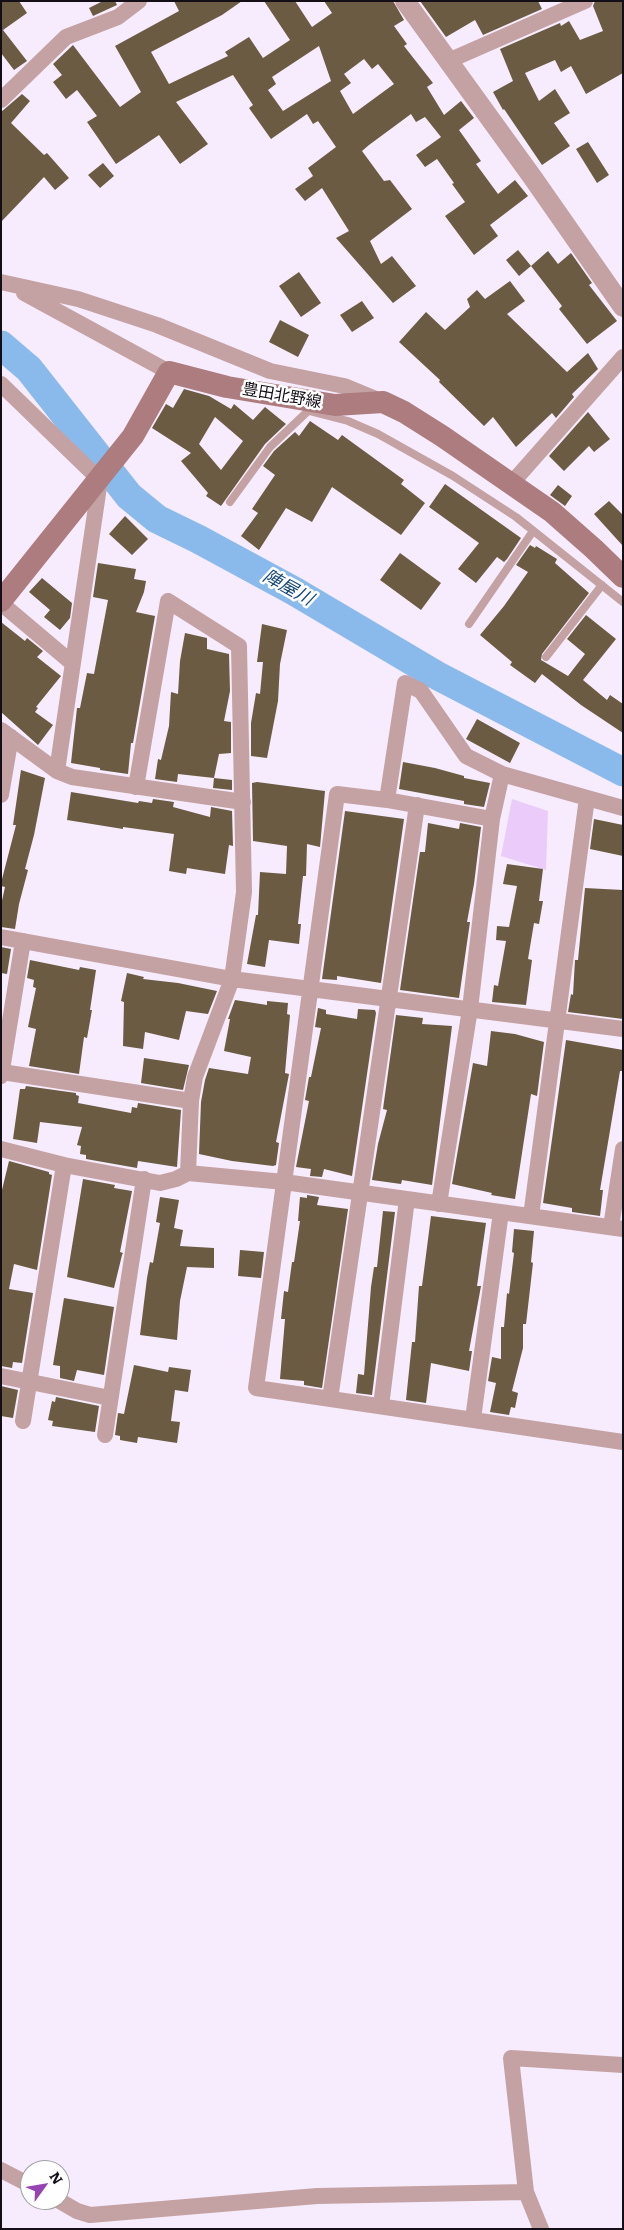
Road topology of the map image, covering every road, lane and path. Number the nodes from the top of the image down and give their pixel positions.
1 (140, 1) edge
2 (405, 1) edge
3 (585, 1) edge
4 (448, 61) junction
5 (1, 100) edge
6 (4, 282) edge
7 (623, 308) edge
8 (623, 357) edge
9 (169, 372) junction
10 (1, 384) edge
11 (238, 388) junction
12 (382, 402) junction
13 (289, 407) dead end
14 (299, 409) dead end
15 (308, 411) junction
16 (100, 480) junction
17 (511, 484) junction
18 (230, 502) dead end
19 (533, 531) junction
20 (623, 577) edge
21 (602, 585) junction
22 (1, 602) edge
23 (623, 602) edge
24 (469, 624) dead end
25 (546, 657) dead end
26 (72, 663) junction
27 (6, 734) edge
28 (57, 771) junction
29 (502, 774) junction
30 (136, 787) junction
31 (1, 794) edge
32 (587, 798) junction
33 (387, 800) junction
34 (243, 802) junction
35 (417, 806) junction
36 (623, 808) edge
37 (492, 819) junction
38 (1, 937) edge
39 (23, 941) junction
40 (232, 979) junction
41 (310, 989) junction
42 (388, 999) junction
43 (470, 1009) junction
44 (557, 1021) junction
45 (623, 1029) edge
46 (2, 1072) edge
47 (1, 1076) edge
48 (191, 1101) junction
49 (1, 1149) edge
50 (623, 1149) edge
51 (64, 1165) junction
52 (188, 1172) junction
53 (144, 1179) junction
54 (284, 1182) junction
55 (361, 1192) junction
56 (407, 1199) junction
57 (439, 1204) junction
58 (501, 1212) junction
59 (530, 1216) junction
60 (617, 1228) edge
61 (1, 1376) edge
62 (30, 1382) junction
63 (110, 1398) junction
64 (330, 1399) junction
65 (381, 1406) junction
66 (473, 1419) junction
67 (22, 1421) dead end
68 (104, 1435) dead end
69 (623, 1442) edge
70 (623, 2065) edge
71 (1, 2170) edge
72 (20, 2180) edge
73 (526, 2192) junction
74 (70, 2207) edge
75 (541, 2229) edge

1 - 5 street
2 - 4 street
3 - 4 street
4 - 7 street
6 - 9 street
6 - 12 street
8 - 17 street
9 - 11 main road, 豊田北野線
9 - 16 main road
10 - 16 street
11 - 12 main road, 豊田北野線
11 - 13 lane
12 - 17 main road, 豊田北野線
14 - 15 lane
15 - 18 lane
15 - 19 lane
16 - 22 main road
16 - 26 street
17 - 20 main road, 豊田北野線
19 - 21 lane
19 - 24 lane
21 - 23 lane
21 - 25 lane
22 - 26 street
26 - 28 street
27 - 28 street
27 - 31 street
28 - 30 street
29 - 32 street
29 - 33 street
29 - 37 street
30 - 34 street
30 - 34 street
32 - 36 street
32 - 44 street
33 - 35 street
33 - 41 street
34 - 40 street
35 - 37 street
35 - 42 street
37 - 43 street
38 - 39 street
39 - 40 street
39 - 46 street
40 - 41 street
40 - 48 street
41 - 42 street
41 - 54 street
42 - 43 street
42 - 55 street
43 - 44 street
43 - 57 street
44 - 45 street
44 - 59 street
46 - 47 street
46 - 48 street
48 - 52 street
49 - 51 street
50 - 60 street
51 - 53 street
51 - 62 street
52 - 53 street
52 - 54 street
53 - 63 street
54 - 55 street
54 - 64 street
55 - 56 street
55 - 64 street
56 - 57 street
56 - 65 street
57 - 58 street
58 - 59 street
58 - 66 street
59 - 60 street
61 - 62 street
62 - 63 street
62 - 67 street
63 - 68 street
64 - 65 street
65 - 66 street
66 - 69 street
70 - 73 street
71 - 72 street
73 - 74 street
73 - 75 street

